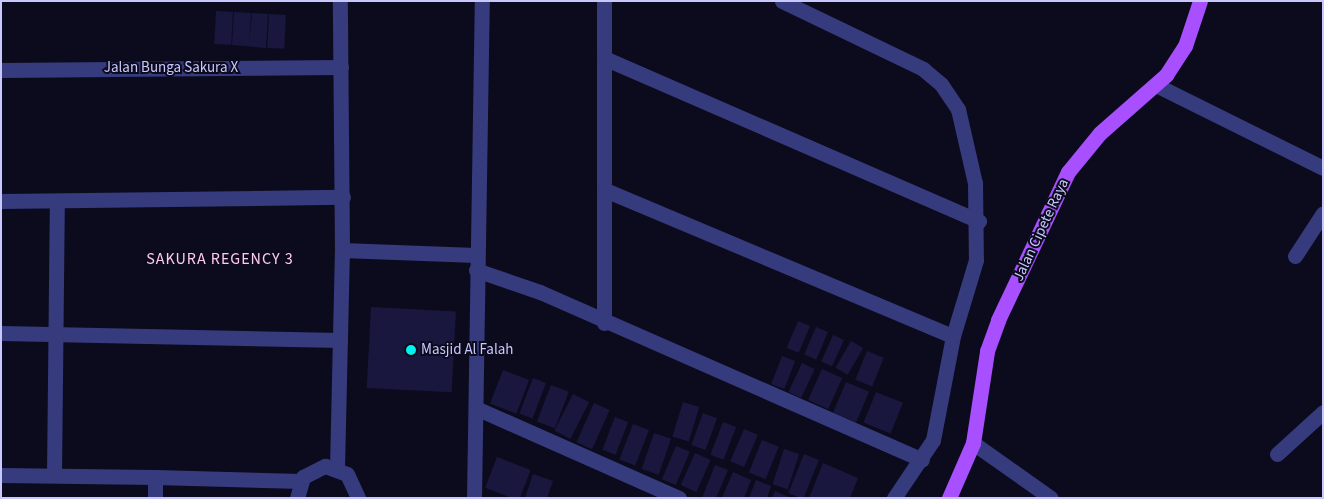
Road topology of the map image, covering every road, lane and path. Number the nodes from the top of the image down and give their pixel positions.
1 (340, 1) edge
2 (482, 1) edge
3 (604, 1) edge
4 (782, 1) edge
5 (1200, 1) edge
6 (604, 58) junction
7 (341, 67) junction
8 (1, 70) edge
9 (1156, 85) junction
10 (1323, 168) edge
11 (605, 190) junction
12 (343, 197) junction
13 (1, 201) edge
14 (57, 202) junction
15 (1323, 212) edge
16 (979, 221) junction
17 (342, 250) junction
18 (476, 255) junction
19 (1295, 256) dead end
20 (476, 270) junction
21 (604, 323) junction
22 (1, 333) edge
23 (56, 334) junction
24 (953, 336) junction
25 (340, 340) junction
26 (478, 409) junction
27 (1323, 412) edge
28 (973, 443) junction
29 (1277, 454) dead end
30 (922, 460) junction
31 (337, 468) junction
32 (1, 475) edge
33 (54, 475) junction
34 (155, 477) junction
35 (301, 481) junction
36 (155, 498) edge
37 (296, 498) edge
38 (358, 498) edge
39 (474, 498) edge
40 (679, 498) edge
41 (894, 498) edge
42 (949, 498) edge
43 (1052, 498) edge

1 - 7 street
2 - 18 street
3 - 6 street
4 - 16 street
5 - 9 main road, Jalan Cipete Raya
6 - 11 street
6 - 16 street
7 - 8 street, Jalan Bunga Sakura X
7 - 12 street
9 - 10 street
9 - 28 main road, Jalan Cipete Raya
11 - 21 street
11 - 24 street
12 - 14 street
12 - 17 street
13 - 14 street
14 - 23 street
15 - 19 street
16 - 24 street
17 - 18 street
17 - 25 street
18 - 20 street
20 - 21 street
20 - 26 street
21 - 30 street
22 - 23 street
23 - 25 street
23 - 33 street
24 - 30 street
25 - 31 street
26 - 39 street
26 - 40 street
27 - 29 street
28 - 42 main road, Jalan Cipete Raya
28 - 43 street
30 - 41 street
31 - 35 street
31 - 38 street
32 - 33 street
33 - 34 street
34 - 35 street
34 - 36 street
35 - 37 street

